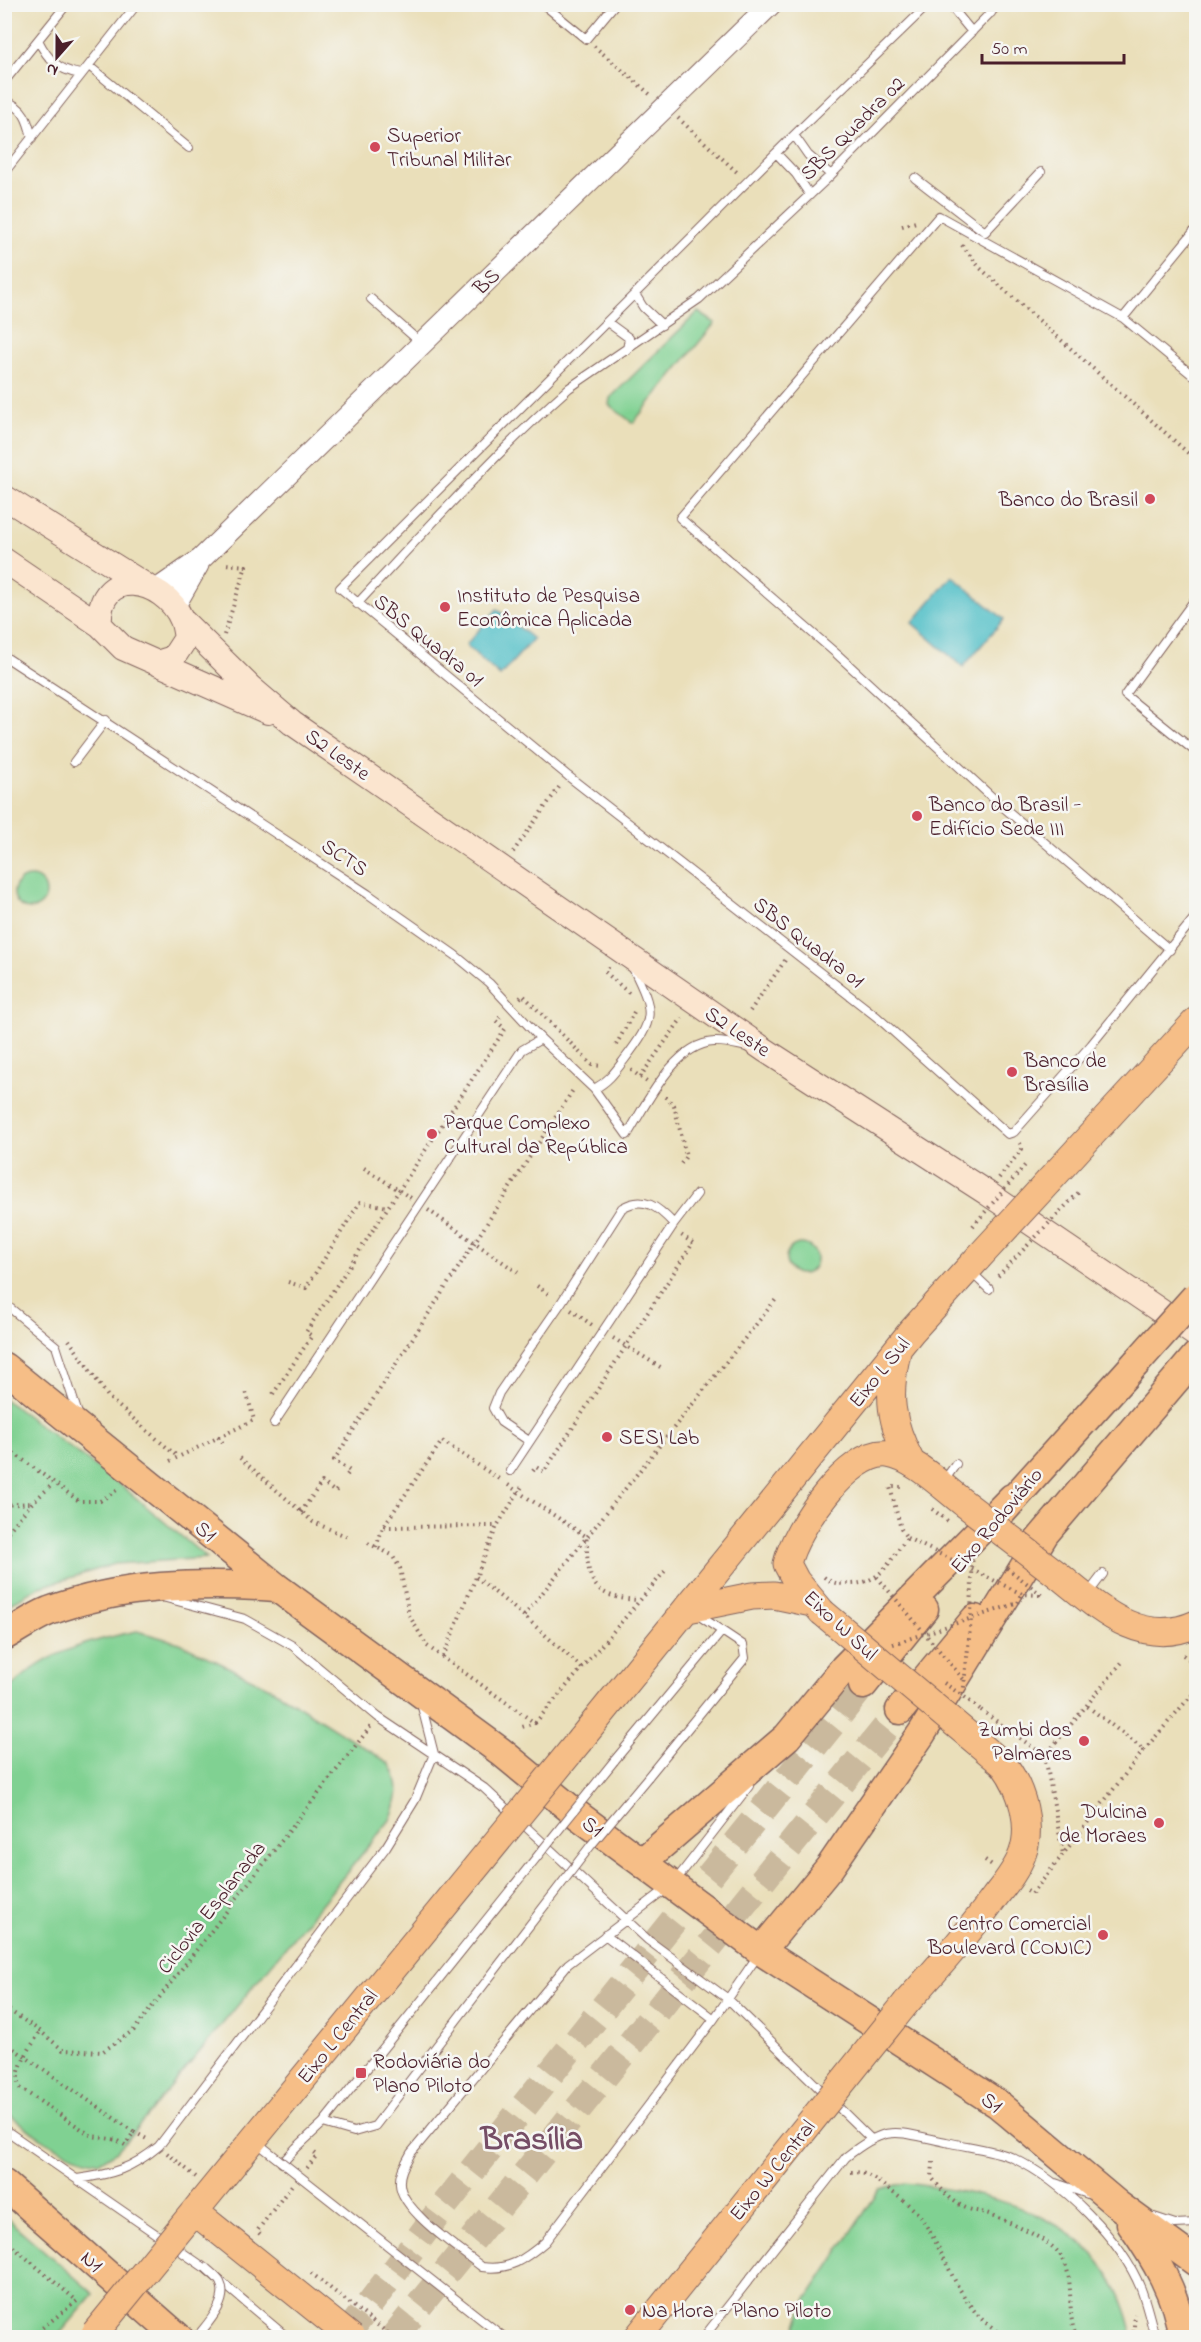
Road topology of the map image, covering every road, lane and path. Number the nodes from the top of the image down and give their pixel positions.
1 (67, 4) edge
2 (137, 4) edge
3 (543, 4) edge
4 (615, 4) edge
5 (771, 4) edge
6 (929, 4) edge
7 (949, 4) edge
8 (979, 4) edge
9 (999, 4) edge
10 (991, 13) junction
11 (972, 32) junction
12 (38, 40) junction
13 (89, 66) junction
14 (80, 74) junction
15 (4, 82) edge
16 (4, 100) edge
17 (794, 135) junction
18 (32, 138) junction
19 (189, 148) dead end
20 (776, 153) junction
21 (1041, 172) dead end
22 (4, 173) edge
23 (831, 175) junction
24 (915, 178) dead end
25 (810, 195) junction
26 (939, 216) junction
27 (902, 226) dead end
28 (1197, 229) edge
29 (692, 237) joint
30 (960, 243) dead end
31 (726, 273) joint
32 (635, 294) junction
33 (371, 299) dead end
34 (1123, 318) junction
35 (607, 322) junction
36 (662, 325) junction
37 (422, 344) junction
38 (627, 350) junction
39 (1197, 378) edge
40 (1197, 459) edge
41 (4, 497) edge
42 (4, 560) edge
43 (210, 561) junction
44 (150, 588) junction
45 (1197, 598) edge
46 (357, 604) junction
47 (178, 613) junction
48 (100, 626) junction
49 (224, 637) dead end
50 (4, 656) edge
51 (157, 663) junction
52 (106, 720) junction
53 (292, 723) junction
54 (1197, 752) edge
55 (74, 762) dead end
56 (551, 797) dead end
57 (513, 852) dead end
58 (1197, 916) edge
59 (1170, 950) junction
60 (618, 961) junction
61 (784, 961) dead end
62 (633, 997) dead end
63 (518, 1000) dead end
64 (633, 1005) dead end
65 (750, 1011) dead end
66 (502, 1014) dead end
67 (683, 1018) dead end
68 (1197, 1021) edge
69 (541, 1040) junction
70 (765, 1050) junction
71 (611, 1055) dead end
72 (606, 1060) dead end
73 (629, 1068) dead end
74 (640, 1077) junction
75 (568, 1085) dead end
76 (652, 1086) dead end
77 (594, 1089) junction
78 (663, 1095) dead end
79 (1022, 1149) dead end
80 (1027, 1163) dead end
81 (679, 1167) dead end
82 (364, 1168) dead end
83 (1007, 1169) dead end
84 (399, 1191) junction
85 (1080, 1191) dead end
86 (697, 1194) dead end
87 (411, 1198) dead end
88 (389, 1207) junction
89 (428, 1209) dead end
90 (674, 1224) junction
91 (971, 1229) dead end
92 (679, 1234) dead end
93 (475, 1243) junction
94 (973, 1264) junction
95 (520, 1274) dead end
96 (998, 1276) dead end
97 (288, 1282) dead end
98 (537, 1286) dead end
99 (989, 1288) dead end
100 (1197, 1296) edge
101 (777, 1298) dead end
102 (556, 1300) dead end
103 (4, 1303) edge
104 (568, 1308) dead end
105 (598, 1328) dead end
106 (610, 1336) dead end
107 (68, 1338) dead end
108 (1194, 1341) edge
109 (626, 1346) junction
110 (898, 1348) junction
111 (4, 1367) edge
112 (662, 1368) dead end
113 (246, 1391) dead end
114 (273, 1394) dead end
115 (274, 1423) dead end
116 (84, 1432) junction
117 (218, 1437) junction
118 (529, 1441) junction
119 (224, 1444) dead end
120 (4, 1446) edge
121 (178, 1456) junction
122 (240, 1458) dead end
123 (170, 1461) dead end
124 (911, 1462) junction
125 (510, 1471) dead end
126 (533, 1471) dead end
127 (347, 1475) dead end
128 (142, 1478) junction
129 (53, 1484) junction
130 (523, 1485) dead end
131 (339, 1487) dead end
132 (909, 1491) dead end
133 (519, 1492) junction
134 (1012, 1498) junction
135 (32, 1503) junction
136 (4, 1504) edge
137 (301, 1512) junction
138 (497, 1526) junction
139 (383, 1527) junction
140 (1045, 1533) junction
141 (4, 1536) edge
142 (348, 1537) dead end
143 (587, 1537) junction
144 (907, 1538) junction
145 (368, 1544) dead end
146 (376, 1547) junction
147 (982, 1547) dead end
148 (999, 1561) dead end
149 (972, 1569) junction
150 (664, 1571) dead end
151 (815, 1571) dead end
152 (1104, 1574) dead end
153 (476, 1577) junction
154 (877, 1578) junction
155 (276, 1587) junction
156 (131, 1589) junction
157 (1022, 1594) junction
158 (1085, 1597) junction
159 (639, 1600) junction
160 (817, 1607) junction
161 (688, 1609) junction
162 (524, 1616) junction
163 (971, 1619) junction
164 (1197, 1624) edge
165 (722, 1631) junction
166 (924, 1635) junction
167 (4, 1636) edge
168 (892, 1644) dead end
169 (1183, 1655) dead end
170 (443, 1658) junction
171 (1123, 1661) dead end
172 (1197, 1665) edge
173 (583, 1669) junction
174 (966, 1681) junction
175 (863, 1685) tunnel mouth
176 (1197, 1690) edge
177 (417, 1691) junction
178 (1087, 1706) junction
179 (900, 1710) tunnel mouth
180 (378, 1717) junction
181 (535, 1723) junction
182 (519, 1728) dead end
183 (787, 1737) junction
184 (580, 1740) joint
185 (1144, 1750) junction
186 (434, 1754) junction
187 (1045, 1756) junction
188 (1062, 1854) junction
189 (985, 1860) dead end
190 (642, 1862) junction
191 (1010, 1877) junction
192 (674, 1884) junction
193 (628, 1922) junction
194 (606, 1935) junction
195 (761, 1952) junction
196 (728, 1999) junction
197 (906, 2003) joint
198 (4, 2007) edge
199 (714, 2019) junction
200 (40, 2031) junction
201 (4, 2042) edge
202 (27, 2056) junction
203 (323, 2123) junction
204 (4, 2129) edge
205 (870, 2138) junction
206 (252, 2139) junction
207 (933, 2162) dead end
208 (282, 2163) junction
209 (865, 2172) dead end
210 (77, 2179) junction
211 (1051, 2181) junction
212 (4, 2184) edge
213 (278, 2203) dead end
214 (1118, 2205) junction
215 (194, 2211) junction
216 (1197, 2223) edge
217 (267, 2238) dead end
218 (4, 2239) edge
219 (169, 2242) junction
220 (1197, 2262) edge
221 (303, 2267) dead end
222 (1135, 2312) dead end
223 (93, 2335) edge
224 (29, 2337) edge
225 (179, 2337) edge
226 (196, 2337) edge
227 (288, 2337) edge
228 (352, 2337) edge
229 (394, 2337) edge
230 (505, 2337) edge
231 (637, 2337) edge
232 (703, 2337) edge
233 (1010, 2337) edge
234 (1077, 2337) edge
235 (1133, 2337) edge
236 (1155, 2337) edge
237 (1183, 2337) edge

1 - 12 lane
2 - 13 lane
3 - 4 lane
5 - 37 street, BS
6 - 17 lane, SBS Quadra 02
7 - 11 lane
8 - 10 lane
9 - 10 lane, SBS Quadra 02
10 - 11 lane, SBS Quadra 02
11 - 23 lane, SBS Quadra 02
12 - 14 lane
12 - 15 lane
13 - 14 lane
13 - 19 lane
14 - 18 lane
16 - 18 lane
17 - 20 lane, SBS Quadra 02
17 - 23 lane
18 - 22 lane
20 - 25 lane
20 - 29 lane, SBS Quadra 02
21 - 24 lane
23 - 25 lane, SBS Quadra 02
25 - 31 lane, SBS Quadra 02
26 - 27 path
26 - 34 lane
26 - 59 lane
28 - 34 lane
29 - 32 lane, SBS Quadra 01
30 - 40 path
31 - 36 lane, SBS Quadra 01
32 - 35 lane, SBS Quadra 01
32 - 36 lane
33 - 37 lane
34 - 39 lane
35 - 38 lane
35 - 46 lane, SBS Quadra 01
36 - 38 lane, SBS Quadra 01
37 - 43 street, BS
38 - 46 lane, SBS Quadra 01
41 - 44 main road
42 - 48 main road
43 - 44 street, BS
43 - 47 street, BS
43 - 49 path
44 - 47 main road
44 - 48 main road
45 - 54 lane
46 - 59 lane, SBS Quadra 01
47 - 51 main road
47 - 53 main road, S2 Leste
48 - 51 main road
50 - 52 lane, SCTS
51 - 53 main road, S2 Leste
52 - 55 lane
52 - 69 lane, SCTS
53 - 60 main road, S2 Leste
56 - 57 path
58 - 59 lane, SBS Quadra 01
60 - 62 path
60 - 70 main road, S2 Leste
60 - 77 lane
61 - 65 path
63 - 72 path
64 - 71 path
66 - 84 path
67 - 74 path
68 - 94 main road, Eixo L Sul, bridge
69 - 77 lane, SCTS
69 - 115 lane
70 - 77 lane, SCTS
70 - 108 main road, S2 Leste
73 - 74 path
74 - 76 path
75 - 93 path
78 - 81 path
79 - 83 path
80 - 91 path, bridge
82 - 84 path
84 - 87 path
84 - 88 path
85 - 96 path, bridge
86 - 90 lane
88 - 97 path
88 - 114 path
89 - 93 path
90 - 118 lane
90 - 118 lane
92 - 109 path
93 - 95 path
93 - 127 path
94 - 99 lane
94 - 110 main road, Eixo L Sul
98 - 102 path
100 - 134 highway, Eixo Rodoviário, bridge
101 - 143 path
103 - 116 lane
104 - 105 path
106 - 109 path
107 - 121 path
108 - 140 highway
109 - 112 path
109 - 126 path
110 - 124 main road
110 - 161 main road, Eixo L Sul
111 - 116 highway, S1
113 - 117 path
116 - 128 highway, S1
117 - 119 path
117 - 121 path
118 - 125 lane
120 - 129 path
121 - 123 path
122 - 137 path
124 - 158 main road, Eixo W Sul, bridge
124 - 160 main road, Eixo W Sul
128 - 129 path
128 - 155 highway, S1
129 - 135 path
130 - 133 path
131 - 137 path
132 - 144 path
133 - 138 path
133 - 139 path
133 - 143 path
134 - 175 highway, Eixo Rodoviário
134 - 183 highway
135 - 136 path
135 - 141 path
137 - 142 path
138 - 139 path
138 - 153 path
139 - 146 path
140 - 179 highway
140 - 195 highway
143 - 159 path
143 - 162 path
144 - 149 path, bridge
144 - 154 path
145 - 146 path
146 - 170 path
147 - 149 path, bridge
148 - 157 path, bridge
149 - 157 path, bridge
149 - 163 path, bridge
150 - 159 path
151 - 154 path
152 - 158 lane
153 - 162 path
153 - 170 path
154 - 166 path, bridge
155 - 156 highway
155 - 177 highway, S1
156 - 167 highway
156 - 180 lane
157 - 163 path, bridge
158 - 164 main road, Eixo W Sul
159 - 173 path
160 - 161 main road
160 - 191 main road, Eixo W Sul, bridge
161 - 165 lane
161 - 184 main road, Eixo L Sul
162 - 173 path
163 - 166 path, bridge
163 - 174 path, bridge
165 - 203 lane, bridge
165 - 203 lane, bridge
166 - 168 path, bridge
166 - 174 path, bridge
169 - 172 path
170 - 181 path
171 - 178 path
173 - 181 path
174 - 187 path, bridge
176 - 185 path
177 - 186 lane
177 - 190 highway, S1
178 - 185 path
178 - 187 path
180 - 186 lane
180 - 200 path, Ciclovia Esplanada
181 - 182 path
183 - 190 highway
183 - 192 lane
184 - 206 main road, Eixo L Central, bridge
185 - 188 path
186 - 193 lane
186 - 210 lane
187 - 188 path
188 - 191 path
189 - 191 path
190 - 192 highway, S1
191 - 197 main road, Eixo W Sul
192 - 193 lane
192 - 195 highway, S1
193 - 194 lane
193 - 196 lane
194 - 199 lane
194 - 199 lane
195 - 196 lane
195 - 214 highway, S1
196 - 199 lane
196 - 205 lane
197 - 231 main road, Eixo W Central, bridge
198 - 200 path, Ciclovia Esplanada
200 - 202 path
201 - 202 path
202 - 202 path
203 - 208 lane, bridge
204 - 210 lane
205 - 211 lane
205 - 232 lane
206 - 208 lane, bridge
206 - 215 main road, Eixo L Central, bridge
207 - 234 path
208 - 230 lane, bridge
209 - 233 path
210 - 227 lane
211 - 214 lane
211 - 236 lane
212 - 225 highway, N1
213 - 217 path
214 - 216 lane
214 - 220 highway, S1
214 - 237 highway
215 - 219 main road, Eixo L Central, bridge
215 - 228 main road, bridge
218 - 224 path
219 - 223 main road, Eixo L Central, bridge
219 - 226 lane, bridge
221 - 229 path
222 - 235 path

